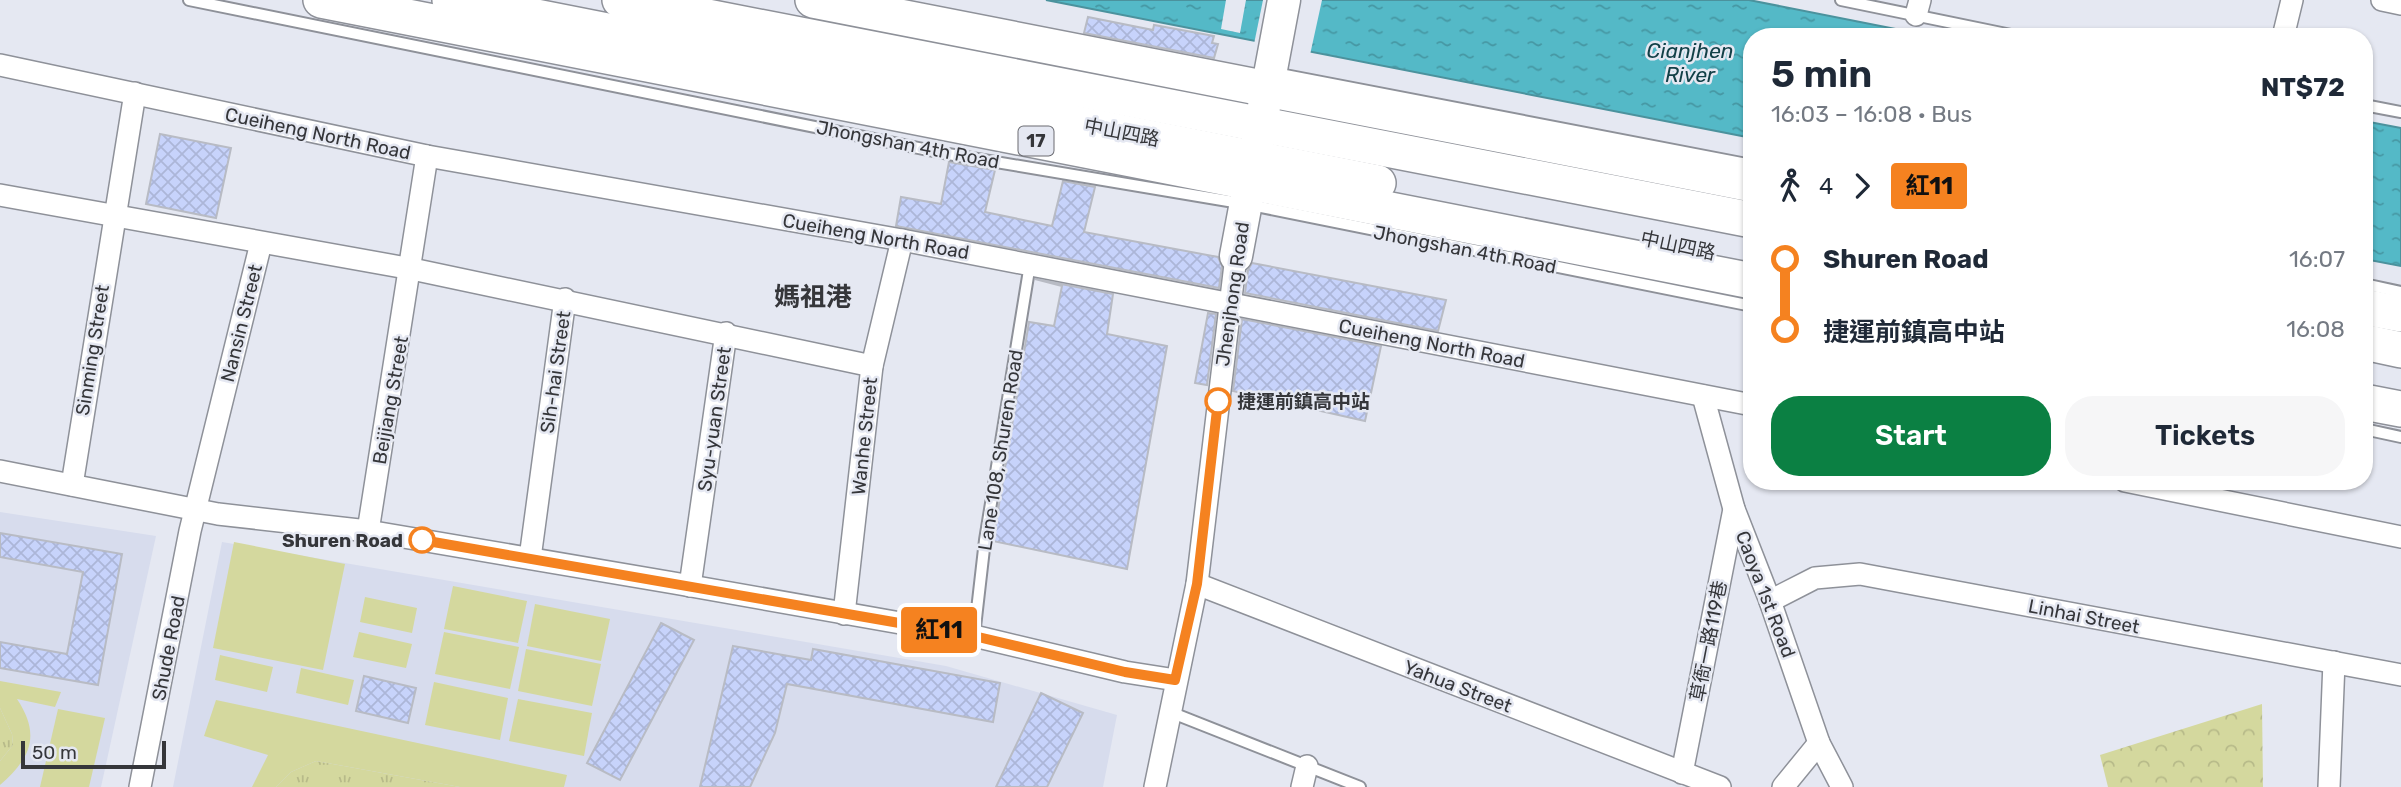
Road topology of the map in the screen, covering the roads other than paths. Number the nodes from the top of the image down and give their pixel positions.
1 (189, 0) edge
2 (321, 0) edge
3 (450, 0) edge
4 (620, 0) edge
5 (813, 0) edge
6 (1284, 0) edge
7 (1841, 0) edge
8 (2292, 0) edge
9 (2382, 0) edge
10 (2401, 4) edge
11 (1918, 8) edge
12 (1989, 28) edge
13 (2285, 28) edge
14 (0, 65) edge
15 (1268, 70) junction
16 (135, 93) junction
17 (2373, 107) edge
18 (2401, 112) edge
19 (1261, 123) junction
20 (428, 156) junction
21 (1743, 163) edge
22 (1250, 182) junction
23 (1743, 182) edge
24 (0, 195) edge
25 (113, 215) junction
26 (1743, 218) edge
27 (902, 240) junction
28 (261, 243) junction
29 (1236, 256) joint
30 (1743, 259) edge
31 (1030, 264) junction
32 (412, 269) junction
33 (1743, 279) edge
34 (2373, 287) edge
35 (2401, 292) edge
36 (565, 299) junction
37 (1230, 304) junction
38 (1743, 304) edge
39 (2373, 309) edge
40 (2401, 314) edge
41 (726, 333) junction
42 (2373, 344) edge
43 (2401, 350) edge
44 (872, 366) junction
45 (2373, 385) edge
46 (2401, 390) edge
47 (1703, 396) junction
48 (1743, 403) edge
49 (2373, 404) edge
50 (2401, 409) edge
51 (2373, 421) edge
52 (2401, 427) edge
53 (2373, 431) edge
54 (2401, 437) edge
55 (0, 471) edge
56 (72, 485) junction
57 (2169, 490) edge
58 (1734, 509) junction
59 (196, 510) junction
60 (368, 530) junction
61 (2401, 537) edge
62 (530, 558) junction
63 (1197, 584) junction
64 (690, 586) junction
65 (1770, 601) junction
66 (844, 614) junction
67 (974, 636) junction
68 (2334, 662) junction
69 (2401, 675) edge
70 (1175, 680) junction
71 (1170, 712) junction
72 (1819, 743) junction
73 (1682, 773) junction
74 (1304, 776) edge
75 (140, 787) edge
76 (1155, 787) edge
77 (1360, 787) edge
78 (1720, 787) edge
79 (1783, 787) edge
80 (1842, 787) edge
81 (2329, 787) edge

1 - 22 lane, Jhongshan 4th Road
2 - 22 main road, Jhongshan 4th Road / 17
3 - 22 main road, 中山四路 / 17
4 - 19 main road, 中山四路
5 - 15 main road
6 - 15 main road, Jhenjhong Road
7 - 11 lane
8 - 13 street
9 - 10 street
11 - 12 lane
14 - 16 street, Cueiheng North Road
15 - 19 main road, Jhenjhong Road
15 - 21 lane
15 - 23 main road
16 - 20 street, Cueiheng North Road
16 - 25 street, Sinming Street
17 - 18 lane
19 - 22 main road, Jhenjhong Road
19 - 26 main road, 中山四路
20 - 27 street, Cueiheng North Road
20 - 32 street, Beijiang Street
22 - 29 main road, Jhenjhong Road
22 - 30 main road, 中山四路 / 17
22 - 33 main road, Jhongshan 4th Road / 17
22 - 38 lane, Jhongshan 4th Road
24 - 25 street
25 - 28 street, Nansin Street
25 - 56 street, Sinming Street
27 - 31 street, Cueiheng North Road
27 - 44 street
28 - 32 street
28 - 59 street, Nansin Street
29 - 37 street, Jhenjhong Road
31 - 37 street, Cueiheng North Road
31 - 67 lane, Lane 108, Shuren Road
32 - 36 street, Sih-hai Street
32 - 60 street, Beijiang Street
34 - 35 lane
36 - 41 street, Syu-yuan Street
36 - 62 street, Sih-hai Street
37 - 47 street, Cueiheng North Road
37 - 63 street, Jhenjhong Road
39 - 40 main road
41 - 44 street, Wanhe Street
41 - 64 street, Syu-yuan Street
42 - 43 main road
44 - 66 street, Wanhe Street
45 - 46 main road
47 - 48 street, Cueiheng North Road
47 - 58 street, Caoya 1st Road
49 - 50 main road
51 - 52 lane
53 - 54 lane
55 - 56 street
56 - 59 street
57 - 61 street
58 - 65 street, Caoya 1st Road
58 - 73 street, 草衙一路119巷
59 - 60 street
59 - 75 street, Shude Road
60 - 62 street
62 - 64 street
63 - 70 street, Jhenjhong Road
63 - 73 street, Yahua Street
64 - 66 street
65 - 68 street, Linhai Street
65 - 72 street, Caoya 1st Road
66 - 67 street
67 - 70 street
68 - 69 street, Linhai Street
68 - 81 street
70 - 71 street, Jhenjhong Road
71 - 74 lane
71 - 76 street, Jhenjhong Road
72 - 79 street
72 - 80 street, Caoya 1st Road
73 - 78 street, Yahua Street
74 - 77 lane

